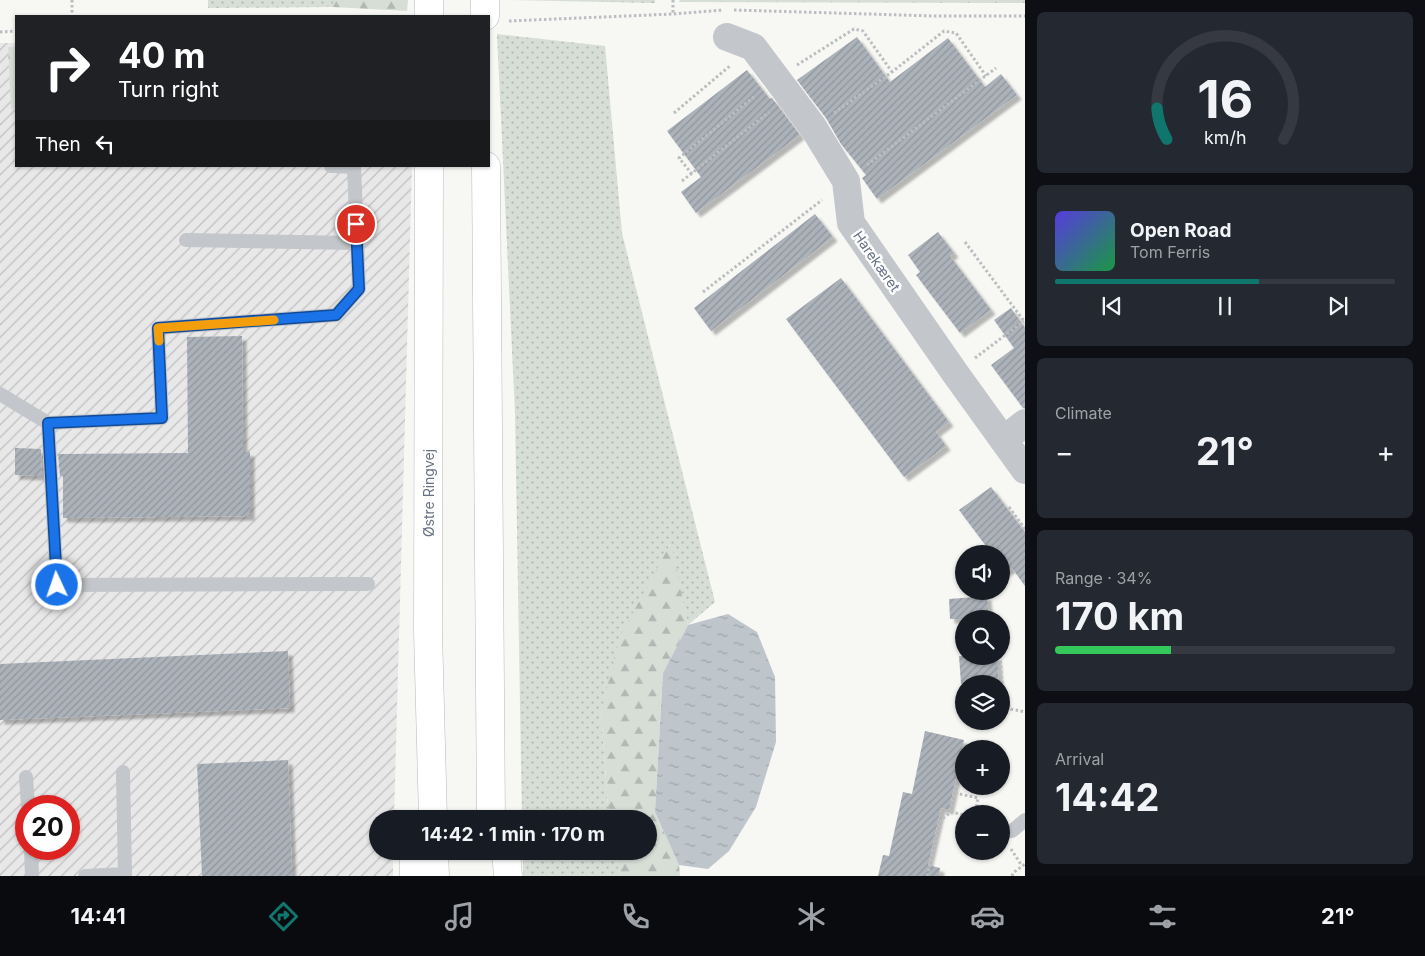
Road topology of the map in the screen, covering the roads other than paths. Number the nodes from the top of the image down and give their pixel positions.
1 (429, 0) edge
2 (485, 0) edge
3 (429, 15) edge
4 (496, 19) edge
5 (727, 37) dead end
6 (354, 167) edge
7 (429, 167) edge
8 (486, 167) edge
9 (186, 240) dead end
10 (356, 243) junction
11 (0, 394) edge
12 (48, 423) junction
13 (1025, 423) edge
14 (1003, 440) junction
15 (1025, 470) edge
16 (368, 584) dead end
17 (428, 632) junction
18 (489, 747) junction
19 (123, 772) dead end
20 (26, 777) dead end
21 (27, 795) edge
22 (416, 810) edge
23 (433, 810) edge
24 (491, 810) edge
25 (499, 810) edge
26 (1025, 820) edge
27 (1012, 830) dead end
28 (31, 860) edge
29 (414, 860) edge
30 (434, 860) edge
31 (492, 860) edge
32 (507, 860) edge
33 (32, 876) edge
34 (85, 876) edge
35 (414, 876) edge
36 (435, 876) edge
37 (492, 876) edge
38 (508, 876) edge

1 - 3 main road
2 - 4 main road
5 - 14 street, Harekæret
6 - 10 lane
7 - 17 main road, Østre Ringvej
8 - 18 main road
9 - 10 lane
10 - 12 lane
11 - 12 lane
12 - 16 lane
13 - 14 street
14 - 15 street, Harekæret
17 - 22 main road
17 - 23 main road, Østre Ringvej
18 - 24 main road
18 - 25 main road
19 - 34 lane
20 - 21 lane
26 - 27 lane
28 - 33 lane
29 - 35 main road
30 - 36 main road
31 - 37 main road
32 - 38 main road

